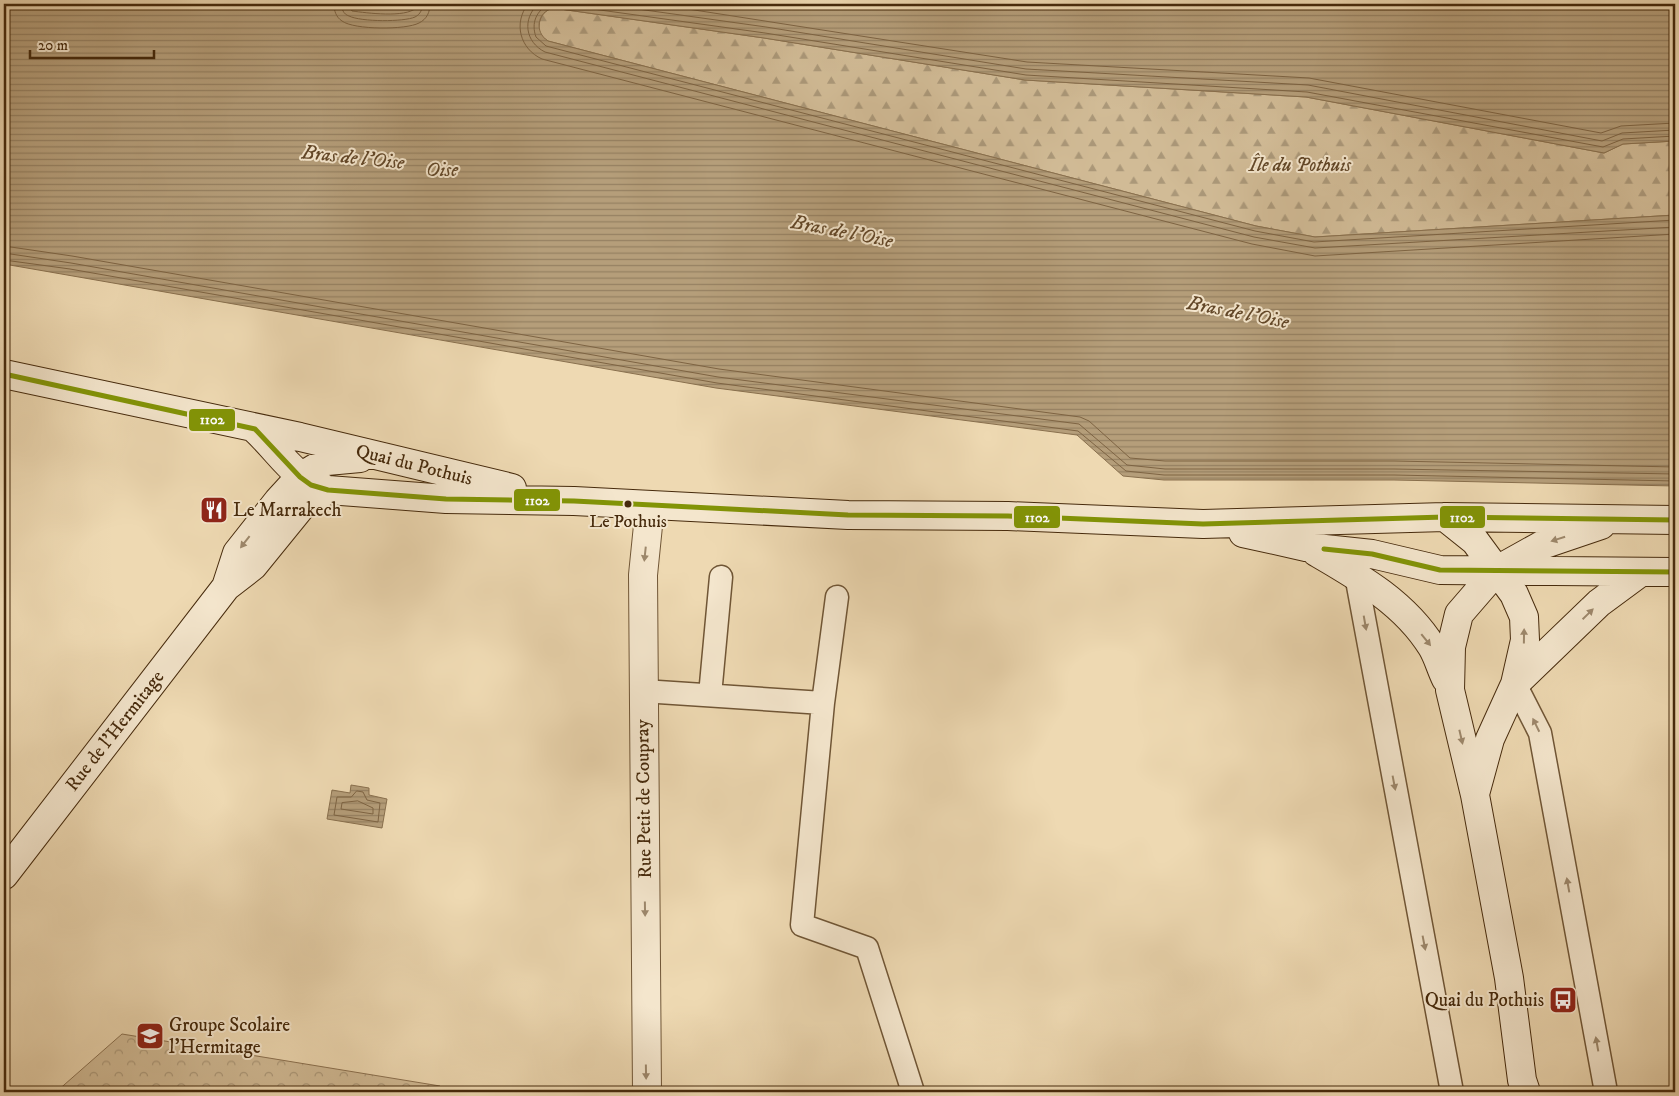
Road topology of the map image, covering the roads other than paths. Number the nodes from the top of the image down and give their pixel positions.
1 (4, 374) edge
2 (255, 429) junction
3 (300, 437) junction
4 (381, 457) junction
5 (312, 485) junction
6 (574, 501) junction
7 (650, 506) junction
8 (1444, 517) junction
9 (1620, 518) junction
10 (1675, 520) edge
11 (1203, 524) junction
12 (1306, 547) junction
13 (1497, 570) junction
14 (1641, 572) junction
15 (1675, 572) edge
16 (1356, 575) junction
17 (721, 577) dead end
18 (837, 597) dead end
19 (1516, 684) junction
20 (1450, 690) junction
21 (643, 691) junction
22 (710, 695) junction
23 (823, 703) junction
24 (1475, 795) junction
25 (4, 875) edge
26 (647, 1092) edge
27 (913, 1092) edge
28 (1452, 1092) edge
29 (1526, 1092) edge
30 (1606, 1092) edge

1 - 2 main road, Quai du Pothuis
2 - 3 main road, Quai du Pothuis
2 - 5 main road
3 - 4 main road, Quai du Pothuis
3 - 5 main road
4 - 5 main road
4 - 6 main road, Quai du Pothuis
5 - 6 main road, Quai du Pothuis
5 - 25 main road, Rue de l'Hermitage
6 - 7 main road, Quai du Pothuis
7 - 11 main road, Quai du Pothuis
7 -> 21 main road, Rue Petit de Coupray
8 - 9 main road, Quai du Pothuis
8 - 11 main road, Quai du Pothuis
8 - 13 main road
9 - 10 main road, Quai du Pothuis
9 -> 13 main road
11 - 12 main road, Quai du Pothuis
12 - 13 main road, Quai du Pothuis
12 - 16 main road, Quai du Pothuis
13 - 14 main road, Quai du Pothuis
19 -> 13 main road
13 - 20 main road
14 - 15 main road, Quai du Pothuis
19 -> 14 main road
16 -> 20 main road, Quai du Pothuis
16 -> 28 lane
17 - 22 lane
18 - 23 lane
19 - 24 main road
30 -> 19 lane
20 -> 24 main road
21 - 22 lane
21 -> 26 main road, Rue Petit de Coupray
22 - 23 lane
23 - 27 lane
24 - 29 main road

